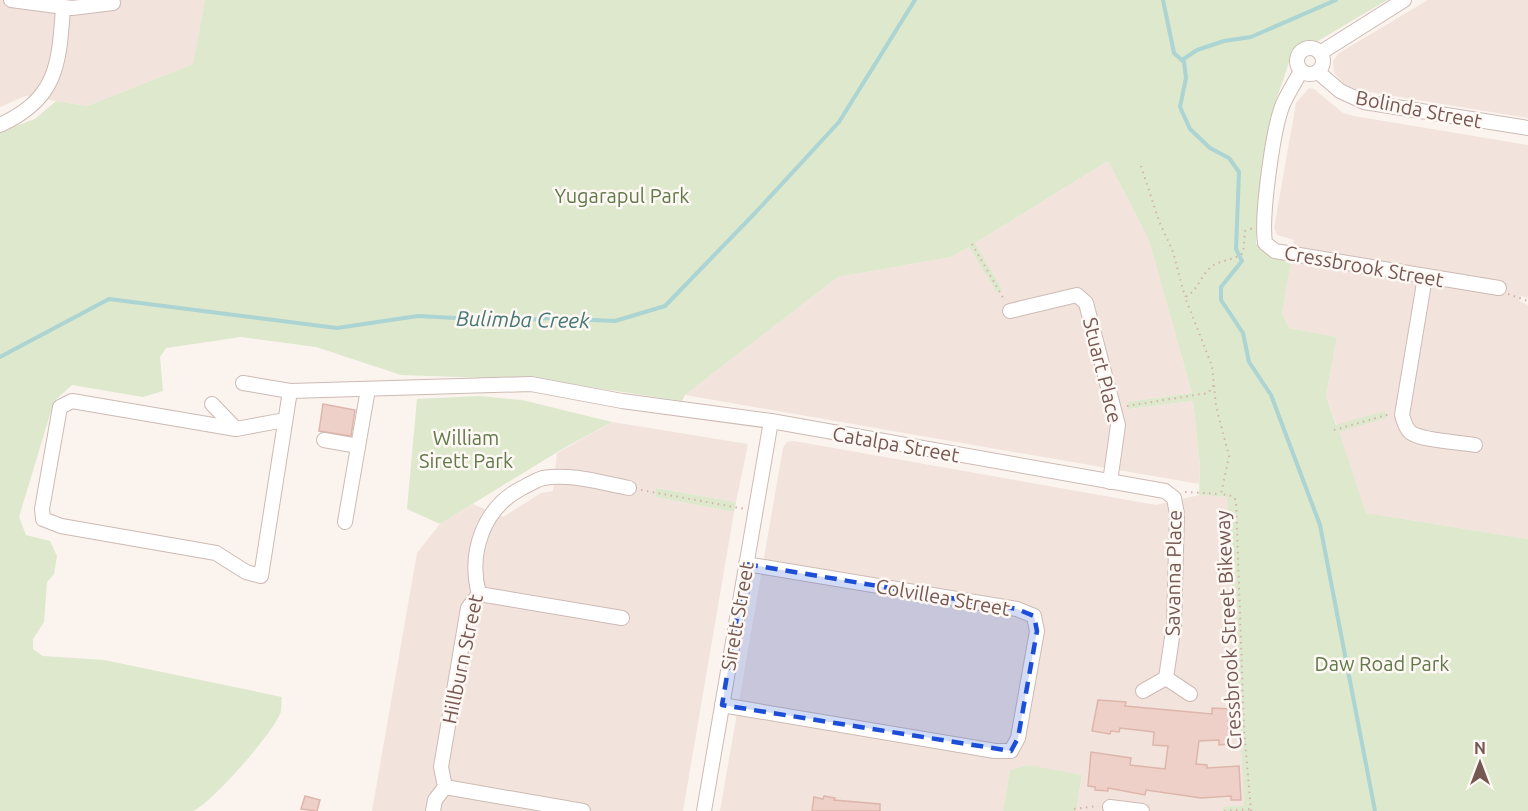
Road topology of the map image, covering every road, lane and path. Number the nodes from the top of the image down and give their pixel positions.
1 (11, 0) edge
2 (1404, 0) edge
3 (114, 3) dead end
4 (63, 8) junction
5 (1320, 53) junction
6 (1301, 71) junction
7 (1318, 72) junction
8 (0, 124) edge
9 (1528, 128) edge
10 (1141, 166) dead end
11 (1264, 223) junction
12 (972, 244) dead end
13 (1425, 277) junction
14 (1499, 288) joint
15 (1185, 297) junction
16 (1528, 301) edge
17 (1010, 311) joint
18 (243, 383) dead end
19 (1215, 384) junction
20 (368, 389) junction
21 (290, 391) junction
22 (212, 404) dead end
23 (1115, 408) junction
24 (1402, 415) junction
25 (285, 420) junction
26 (771, 421) junction
27 (236, 429) junction
28 (1334, 430) dead end
29 (324, 440) dead end
30 (1475, 445) dead end
31 (358, 446) junction
32 (1110, 482) junction
33 (629, 488) joint
34 (1221, 494) junction
35 (1174, 498) junction
36 (755, 513) junction
37 (345, 522) dead end
38 (746, 564) junction
39 (479, 594) junction
40 (622, 618) dead end
41 (1166, 678) junction
42 (1143, 691) dead end
43 (1190, 694) dead end
44 (722, 705) junction
45 (445, 787) junction
46 (1110, 807) joint
47 (1074, 808) dead end
48 (1251, 810) edge
49 (433, 811) edge
50 (582, 811) edge
51 (704, 811) edge
52 (1142, 811) edge
53 (1224, 811) edge

1 - 4 street
2 - 5 street
3 - 4 street
4 - 8 street
5 - 6 street
5 - 7 street
6 - 7 street
6 - 11 street, Cressbrook Street
7 - 9 street, Bolinda Street
10 - 15 path, Cressbrook Street Bikeway
11 - 13 street, Cressbrook Street
11 - 15 path
12 - 17 path
13 - 14 street, Cressbrook Street
13 - 24 street
14 - 16 path
15 - 19 path, Cressbrook Street Bikeway
17 - 23 street, Stuart Place
18 - 21 street, Catalpa Street
19 - 23 path
19 - 34 path, Cressbrook Street Bikeway
20 - 21 street, Catalpa Street
20 - 26 street, Catalpa Street
20 - 31 street
21 - 25 street
22 - 27 street
23 - 32 street, Stuart Place
24 - 28 path
24 - 30 street
25 - 27 street
25 - 27 street
26 - 32 street, Catalpa Street
26 - 36 street, Sirett Street
29 - 31 street
31 - 37 street
32 - 35 street, Savanna Place
33 - 36 path
33 - 39 street, Hillburn Street
34 - 35 path
34 - 48 path, Cressbrook Street Bikeway
35 - 41 street, Savanna Place
36 - 38 street, Sirett Street
38 - 44 street, Sirett Street
38 - 44 street, Colvillea Street
39 - 40 street
39 - 45 street, Hillburn Street
41 - 42 street
41 - 43 street
44 - 51 street, Sirett Street
45 - 49 street
45 - 50 street
46 - 47 path
46 - 52 street
48 - 53 path

